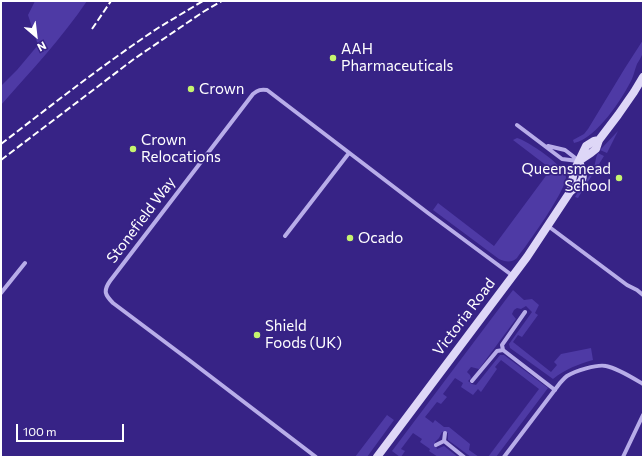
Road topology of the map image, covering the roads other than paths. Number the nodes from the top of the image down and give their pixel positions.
1 (643, 77) edge
2 (517, 125) dead end
3 (546, 146) junction
4 (349, 153) junction
5 (578, 161) junction
6 (548, 226) junction
7 (285, 236) dead end
8 (26, 263) dead end
9 (513, 276) junction
10 (1, 293) edge
11 (643, 295) edge
12 (525, 312) dead end
13 (503, 350) junction
14 (472, 381) dead end
15 (643, 384) edge
16 (555, 390) junction
17 (643, 415) edge
18 (445, 433) dead end
19 (444, 441) junction
20 (436, 445) dead end
21 (316, 457) edge
22 (377, 457) edge
23 (464, 457) edge
24 (504, 457) edge
25 (623, 457) edge

1 - 5 street, Victoria Road
2 - 3 street
3 - 5 street
3 - 5 street
4 - 7 street
4 - 9 street, Stonefield Way
4 - 21 street, Stonefield Way
5 - 6 street, Victoria Road
6 - 9 street, Victoria Road
6 - 11 street
8 - 10 street
9 - 22 street, Victoria Road
12 - 13 street
13 - 14 street
13 - 16 street
15 - 16 street
16 - 24 street
17 - 25 street
18 - 19 street
19 - 20 street
19 - 23 street

